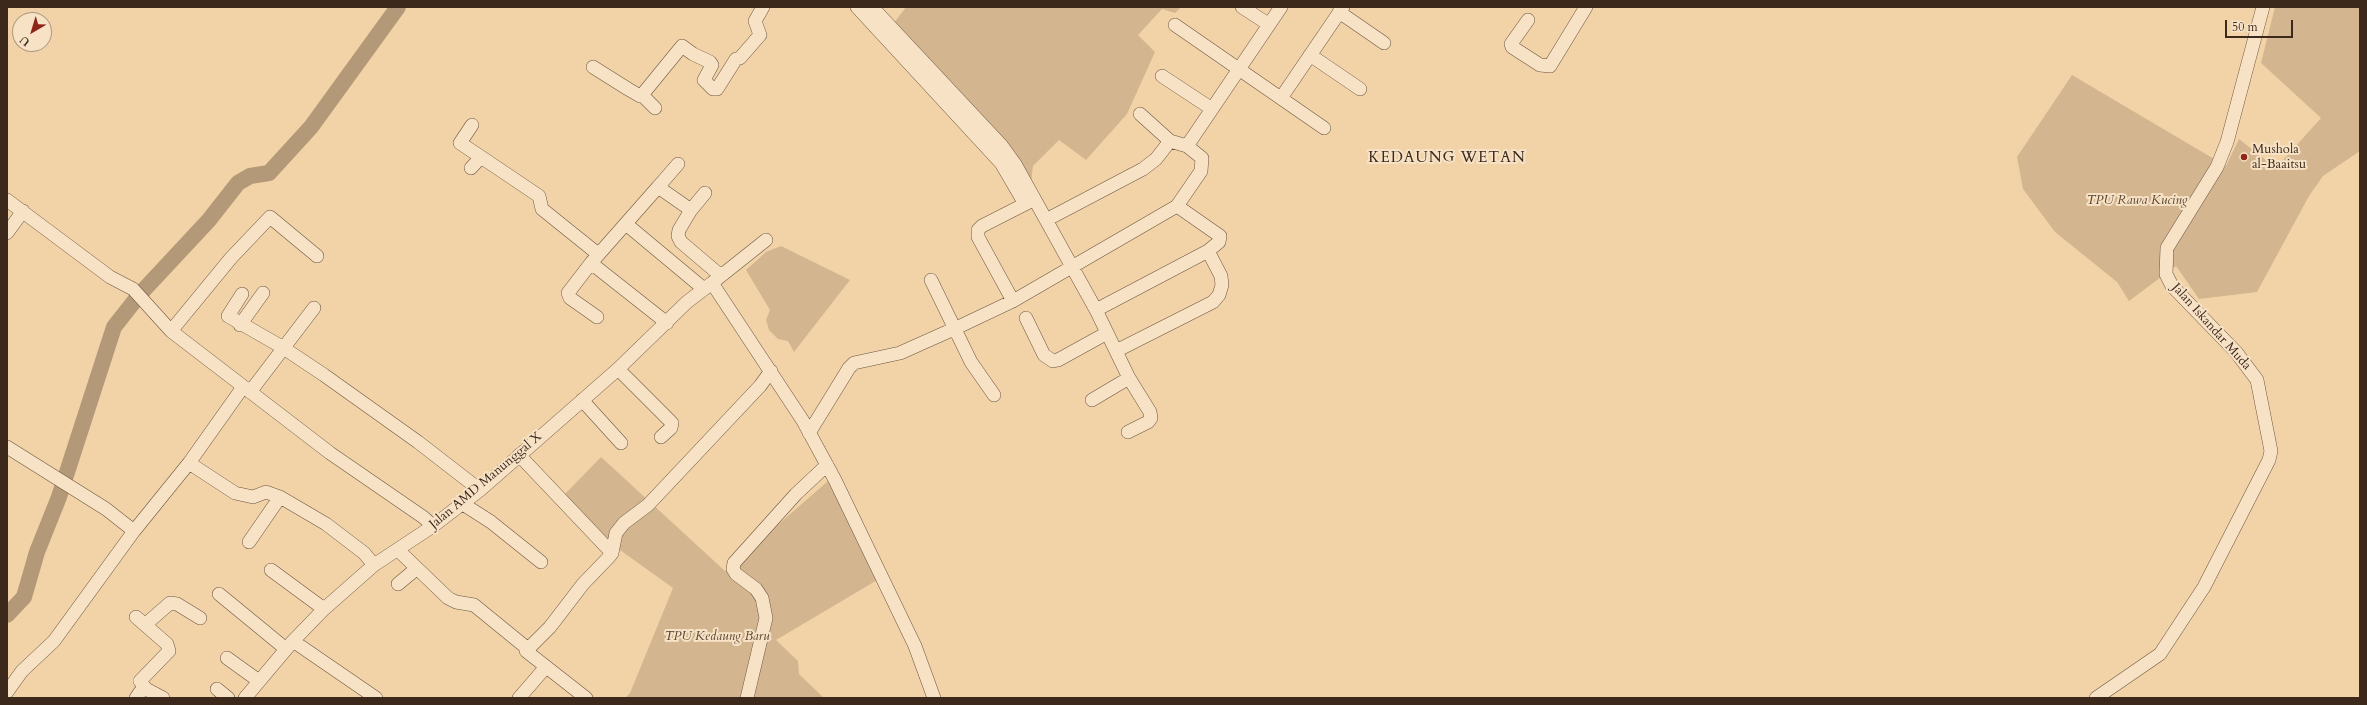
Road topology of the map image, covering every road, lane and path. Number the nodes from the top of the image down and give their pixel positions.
1 (763, 7) edge
2 (858, 7) edge
3 (872, 7) edge
4 (1242, 7) edge
5 (1281, 7) edge
6 (1586, 7) edge
7 (2263, 7) edge
8 (1341, 10) edge
9 (1528, 20) dead end
10 (1268, 24) junction
11 (1175, 25) dead end
12 (1384, 43) dead end
13 (1310, 55) junction
14 (594, 67) dead end
15 (1239, 68) junction
16 (1162, 76) dead end
17 (1360, 89) dead end
18 (642, 95) junction
19 (1281, 98) junction
20 (655, 108) dead end
21 (1212, 109) junction
22 (1140, 114) dead end
23 (472, 125) dead end
24 (1324, 128) dead end
25 (1170, 141) junction
26 (1187, 146) junction
27 (481, 157) junction
28 (678, 164) dead end
29 (471, 168) dead end
30 (658, 187) junction
31 (705, 193) dead end
32 (7, 200) edge
33 (1030, 201) junction
34 (1177, 206) junction
35 (691, 210) junction
36 (23, 211) junction
37 (1046, 220) junction
38 (626, 224) junction
39 (7, 232) edge
40 (766, 240) dead end
41 (1208, 251) junction
42 (317, 256) dead end
43 (594, 259) junction
44 (1072, 268) junction
45 (931, 280) dead end
46 (712, 282) junction
47 (263, 293) dead end
48 (242, 294) dead end
49 (1013, 301) junction
50 (314, 308) dead end
51 (1096, 310) junction
52 (597, 317) dead end
53 (1026, 318) dead end
54 (667, 323) junction
55 (240, 324) junction
56 (956, 328) junction
57 (171, 331) junction
58 (1108, 333) junction
59 (282, 347) junction
60 (1116, 351) junction
61 (618, 369) junction
62 (771, 371) junction
63 (1129, 378) junction
64 (246, 389) junction
65 (994, 395) dead end
66 (582, 400) junction
67 (1092, 400) dead end
68 (1128, 432) dead end
69 (809, 433) junction
70 (661, 437) dead end
71 (622, 443) dead end
72 (7, 447) edge
73 (519, 455) junction
74 (189, 463) junction
75 (827, 465) junction
76 (480, 490) junction
77 (280, 497) junction
78 (463, 504) junction
79 (433, 526) junction
80 (134, 531) junction
81 (249, 542) dead end
82 (398, 550) junction
83 (612, 553) junction
84 (541, 562) dead end
85 (374, 566) junction
86 (416, 569) junction
87 (271, 570) dead end
88 (398, 584) dead end
89 (219, 594) dead end
90 (324, 609) junction
91 (200, 618) dead end
92 (289, 645) junction
93 (528, 649) junction
94 (227, 658) dead end
95 (545, 668) junction
96 (258, 681) junction
97 (217, 689) dead end
98 (7, 692) edge
99 (141, 694) edge
100 (163, 698) edge
101 (228, 698) edge
102 (246, 698) edge
103 (376, 698) edge
104 (519, 698) edge
105 (586, 698) edge
106 (747, 698) edge
107 (934, 698) edge
108 (2096, 698) edge

1 - 18 street
2 - 33 street
3 - 33 street
4 - 10 street
5 - 10 street
6 - 9 street
7 - 108 street, Jalan Iskandar Muda
8 - 12 street
8 - 13 street
10 - 15 street
11 - 15 street
13 - 17 street
13 - 19 street
14 - 18 street
15 - 19 street
15 - 21 street
16 - 21 street
18 - 20 street
19 - 24 street
21 - 26 street
22 - 25 street
23 - 27 street
25 - 26 street
25 - 37 street
26 - 34 street
27 - 29 street
27 - 43 street
28 - 30 street
30 - 35 street
30 - 38 street
31 - 35 street
32 - 36 street
33 - 37 street
33 - 49 street
34 - 41 street
34 - 44 street
35 - 46 street
36 - 39 street
36 - 57 street
37 - 44 street
38 - 43 street
38 - 46 street
40 - 46 street, Jalan AMD Manunggal X
41 - 51 street
41 - 60 street
42 - 57 street
43 - 52 street
43 - 54 street
44 - 49 street
44 - 51 street
45 - 56 street
46 - 54 street, Jalan AMD Manunggal X
46 - 62 street
47 - 55 street
48 - 55 street
49 - 56 street
50 - 59 street
51 - 58 street
53 - 58 street
54 - 61 street, Jalan AMD Manunggal X
55 - 59 street
56 - 65 street
56 - 69 street
57 - 64 street
58 - 60 street
59 - 64 street
59 - 76 street
60 - 63 street
61 - 66 street, Jalan AMD Manunggal X
61 - 70 street
62 - 69 street
62 - 83 street
63 - 67 street
63 - 68 street
64 - 74 street
64 - 79 street
66 - 71 street
66 - 73 street, Jalan AMD Manunggal X
69 - 75 street
72 - 80 street
73 - 76 street, Jalan AMD Manunggal X
73 - 83 street
74 - 77 street
74 - 80 street
75 - 106 street
75 - 107 street
76 - 78 street, Jalan AMD Manunggal X
77 - 81 street
77 - 85 street
78 - 79 street, Jalan AMD Manunggal X
78 - 84 street
79 - 82 street, Jalan AMD Manunggal X
80 - 98 street
82 - 85 street, Jalan AMD Manunggal X
82 - 86 street
83 - 93 street
85 - 90 street, Jalan AMD Manunggal X
86 - 88 street
86 - 93 street
87 - 90 street
89 - 92 street
90 - 92 street, Jalan AMD Manunggal X
91 - 99 street
92 - 96 street, Jalan AMD Manunggal X
92 - 103 street
93 - 95 street
94 - 96 street
95 - 104 street
95 - 105 street
96 - 102 street, Jalan AMD Manunggal X
97 - 101 street
99 - 100 street

